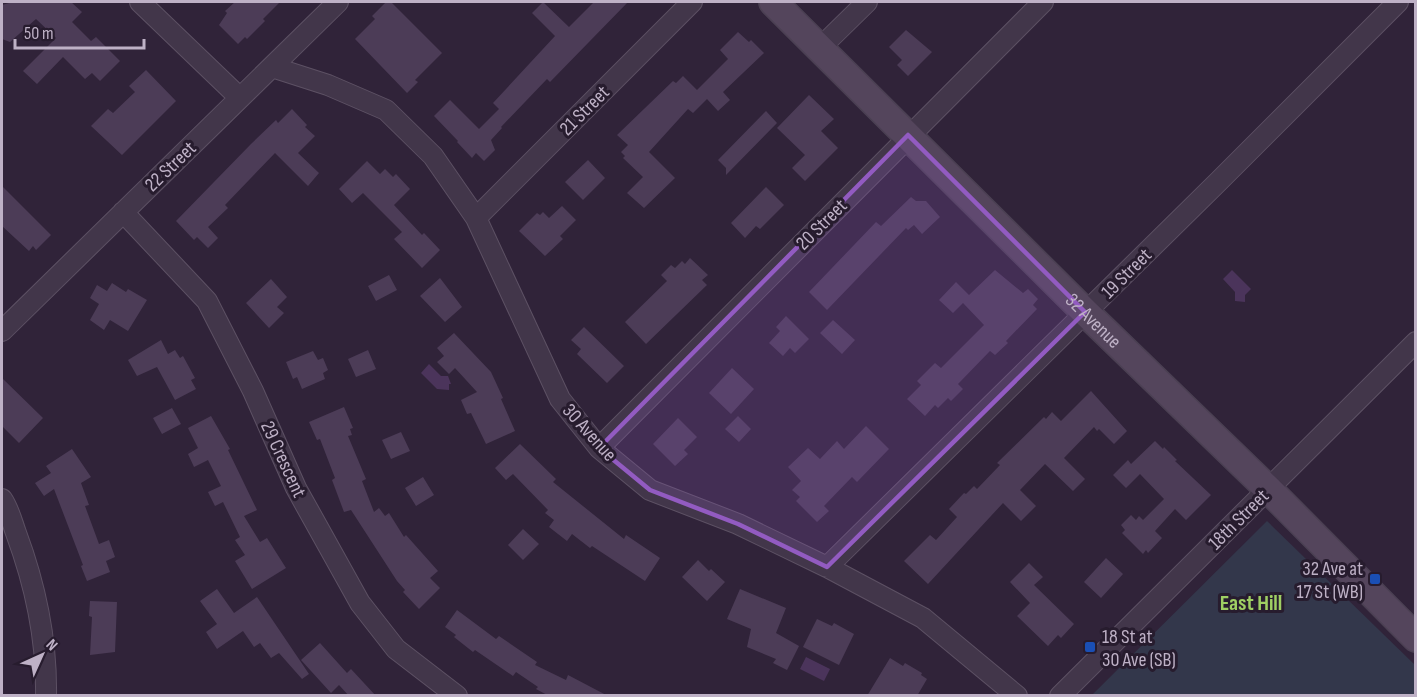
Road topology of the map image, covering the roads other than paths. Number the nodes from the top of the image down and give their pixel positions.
1 (140, 2) edge
2 (338, 2) edge
3 (692, 2) edge
4 (773, 2) edge
5 (867, 2) edge
6 (1042, 2) edge
7 (1398, 2) edge
8 (820, 48) junction
9 (272, 67) junction
10 (240, 98) junction
11 (908, 135) junction
12 (123, 212) junction
13 (476, 218) junction
14 (1086, 312) junction
15 (2, 331) edge
16 (1416, 342) edge
17 (599, 448) junction
18 (1268, 489) junction
19 (2, 499) edge
20 (827, 567) junction
21 (1416, 638) edge
22 (46, 696) edge
23 (457, 696) edge
24 (1017, 696) edge
25 (1060, 696) edge

1 - 10 street
2 - 9 street, 22 Street
3 - 13 street, 21 Street
4 - 8 street, 32 Avenue
5 - 8 street
6 - 11 street, 20 Street
7 - 14 street, 19 Street
8 - 11 street, 32 Avenue
9 - 10 street, 22 Street
9 - 13 street, 30 Avenue
10 - 12 street, 22 Street
11 - 14 street, 32 Avenue
11 - 17 street, 20 Street
12 - 15 street, 22 Street
12 - 23 street, 29 Crescent
13 - 17 street, 30 Avenue
14 - 18 street, 32 Avenue
14 - 20 street, 19 Street
16 - 18 street, 18th Street
17 - 20 street, 30 Avenue
18 - 21 street, 32 Avenue
18 - 25 street, 18th Street
19 - 22 street
20 - 24 street, 30 Avenue

